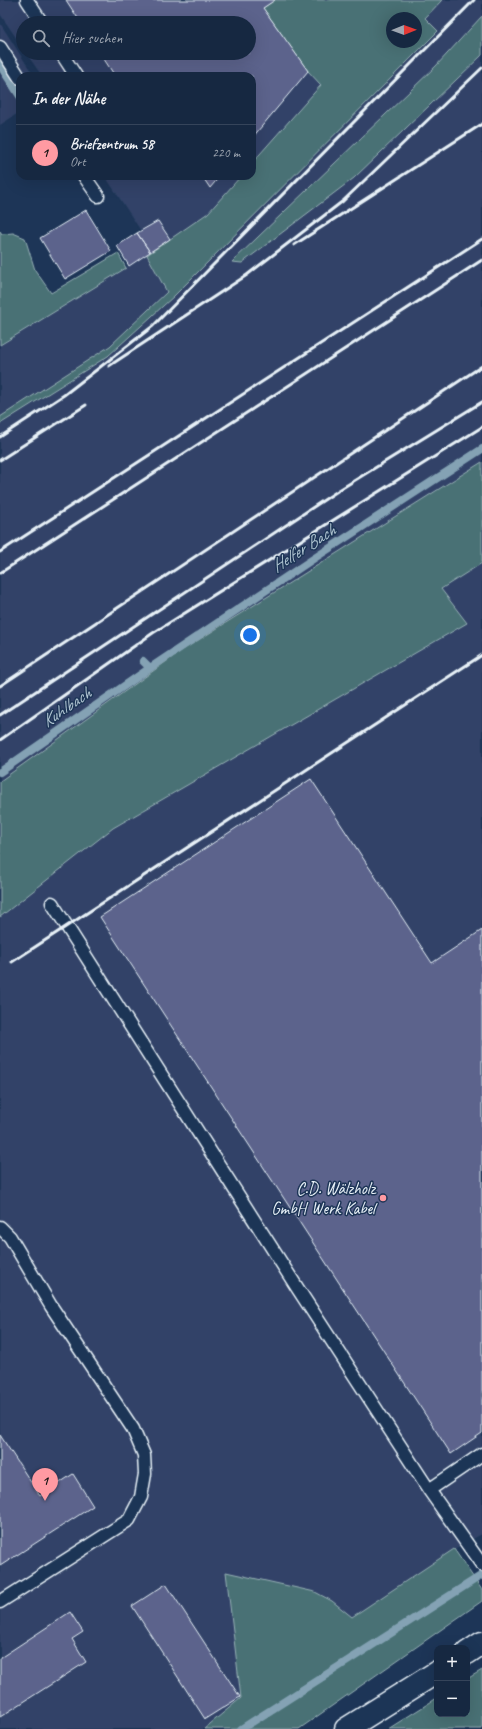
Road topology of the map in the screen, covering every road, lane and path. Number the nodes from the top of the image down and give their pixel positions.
1 (27, 0) edge
2 (37, 16) edge
3 (0, 47) edge
4 (66, 60) edge
5 (16, 72) edge
6 (73, 72) edge
7 (87, 180) edge
8 (98, 196) dead end
9 (52, 903) dead end
10 (0, 1227) edge
11 (482, 1454) edge
12 (429, 1490) junction
13 (482, 1565) edge
14 (0, 1602) edge
15 (482, 1643) edge
16 (470, 1650) edge
17 (434, 1674) edge
18 (346, 1729) edge

1 - 2 lane
3 - 5 lane
4 - 6 lane
7 - 8 lane
9 - 12 lane
10 - 14 lane
11 - 12 lane
12 - 13 lane
15 - 16 street
17 - 18 street

